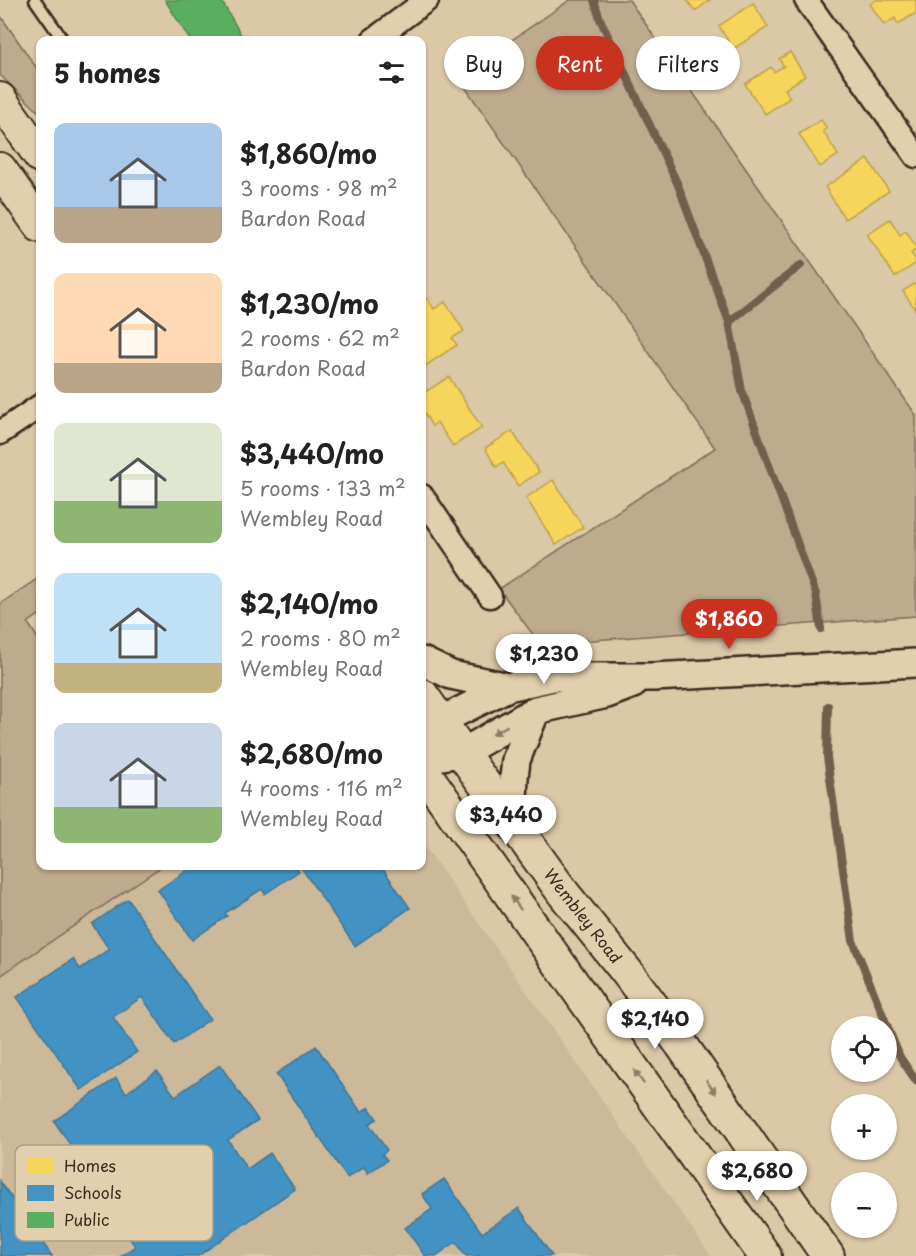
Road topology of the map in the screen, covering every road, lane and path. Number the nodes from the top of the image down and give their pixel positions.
1 (35, 0) edge
2 (427, 0) edge
3 (806, 0) edge
4 (60, 36) edge
5 (378, 36) edge
6 (0, 99) edge
7 (36, 150) edge
8 (916, 156) edge
9 (0, 169) edge
10 (36, 220) edge
11 (36, 409) edge
12 (0, 433) edge
13 (426, 502) edge
14 (490, 597) dead end
15 (916, 663) edge
16 (426, 664) edge
17 (653, 677) junction
18 (508, 687) junction
19 (426, 701) edge
20 (536, 710) junction
21 (440, 721) junction
22 (426, 744) edge
23 (462, 753) junction
24 (426, 758) edge
25 (426, 775) edge
26 (512, 822) junction
27 (765, 1256) edge
28 (828, 1256) edge

1 - 4 lane
2 - 5 street
3 - 8 street
6 - 7 main road
9 - 10 main road
11 - 12 street
13 - 14 street
15 - 17 street
16 - 18 street
17 - 18 street
17 - 20 street
18 - 21 street
19 - 21 main road, Wembley Road
20 -> 23 street
20 - 26 street
21 - 22 street
21 - 23 main road, Wembley Road
23 - 24 street
23 - 26 main road, Wembley Road
27 -> 25 main road
26 -> 28 main road, Wembley Road

